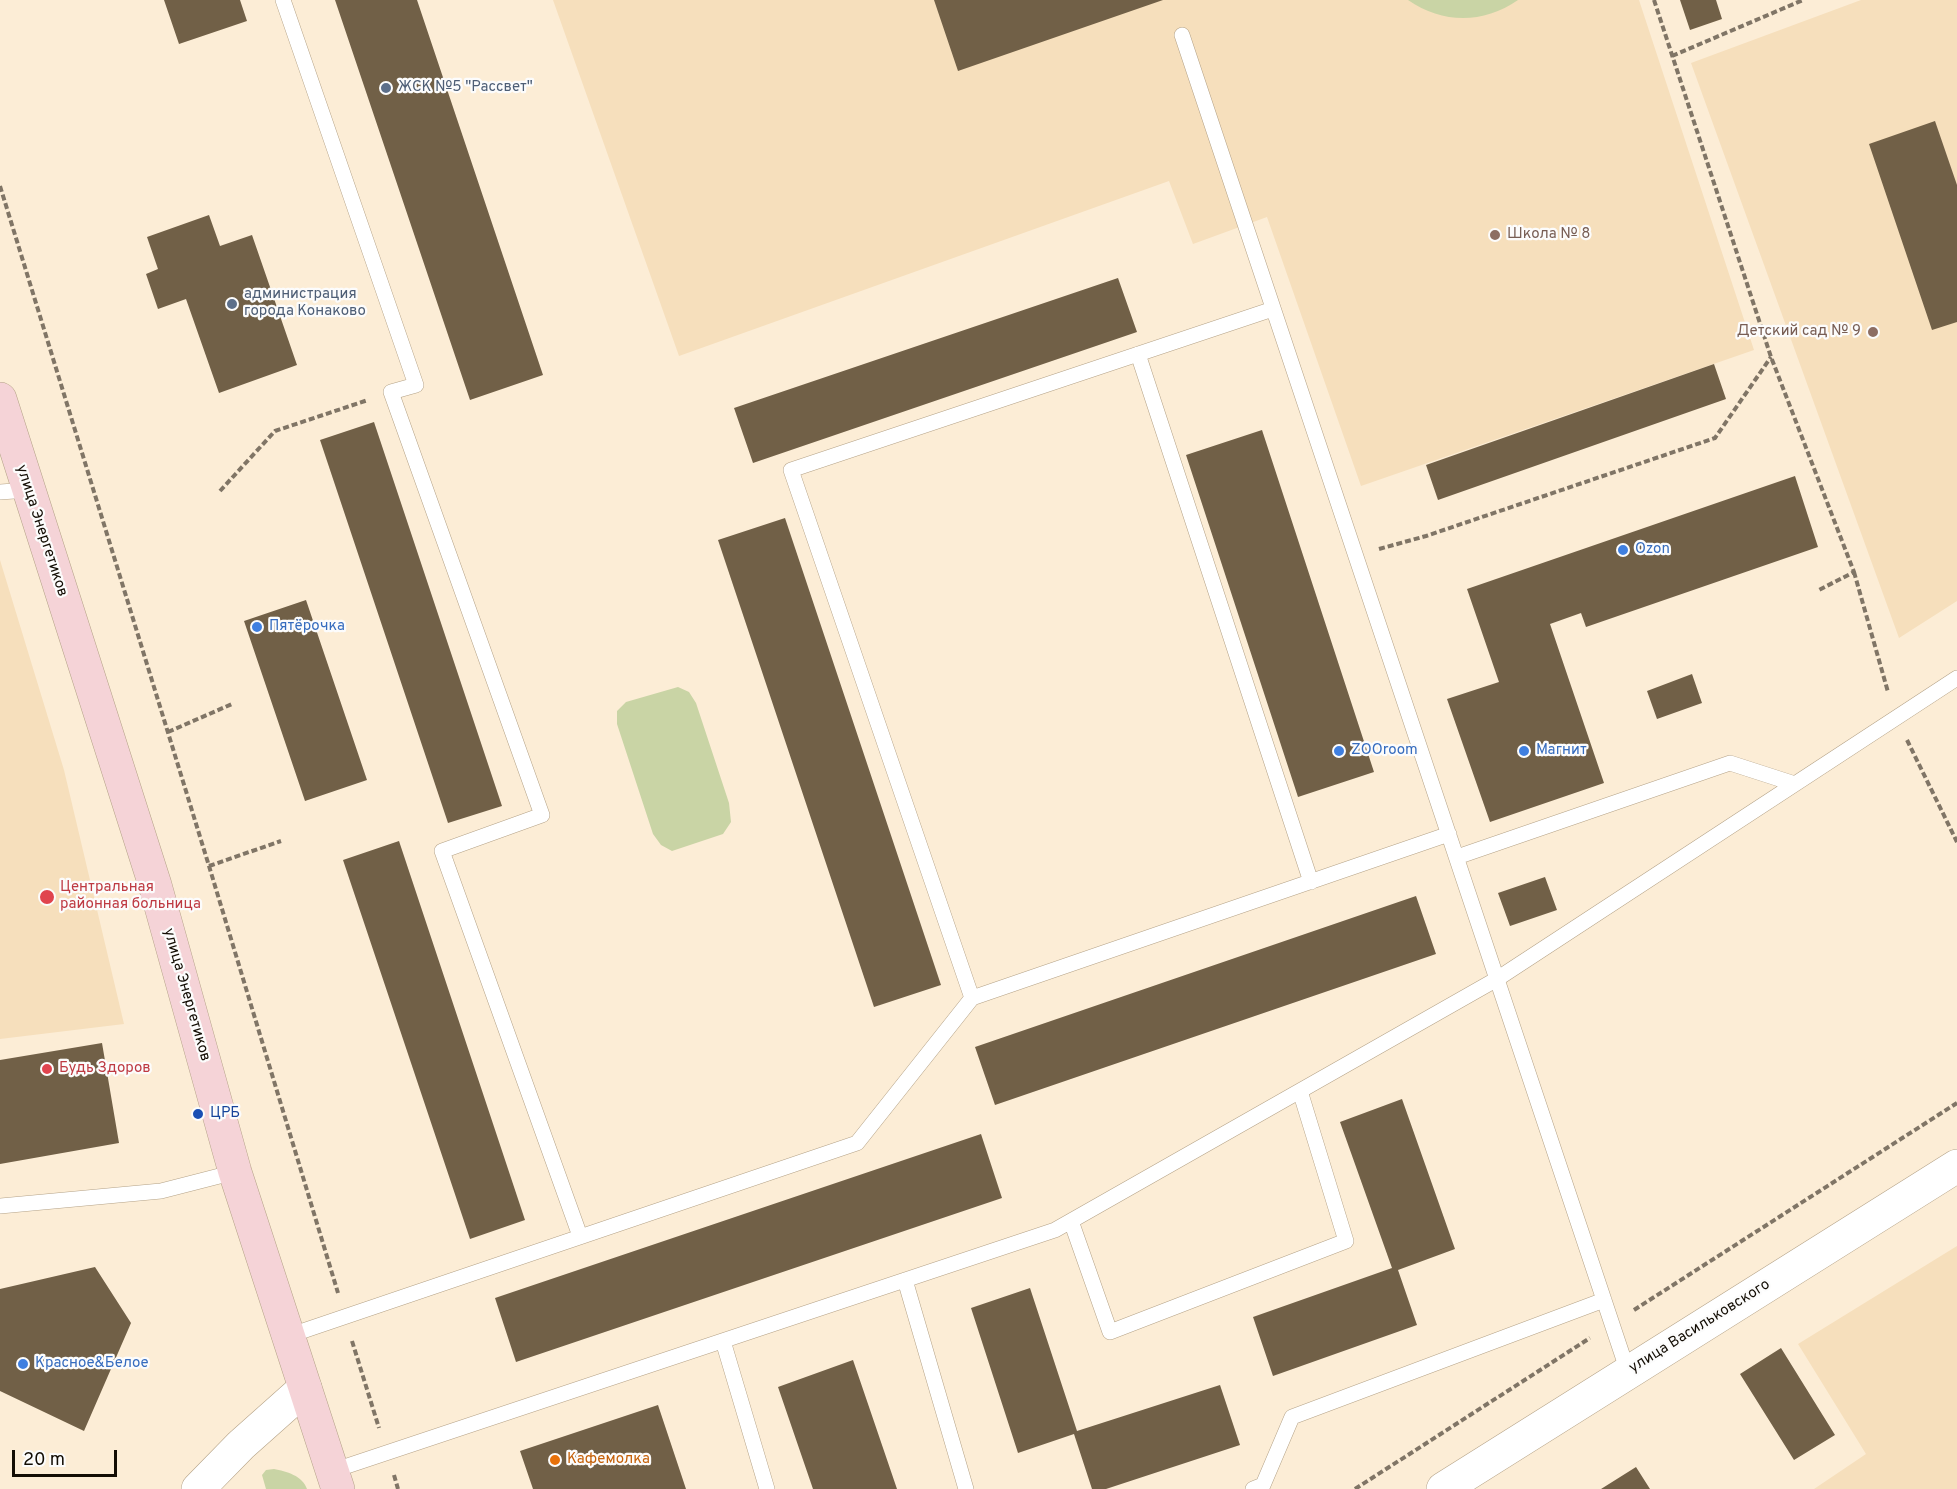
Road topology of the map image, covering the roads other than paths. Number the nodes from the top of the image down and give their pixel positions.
1 (283, 0) edge
2 (1182, 35) dead end
3 (1274, 309) junction
4 (1138, 354) junction
5 (0, 399) edge
6 (14, 491) edge
7 (1957, 678) edge
8 (1795, 784) junction
9 (1449, 834) junction
10 (1457, 857) junction
11 (1311, 882) junction
12 (1497, 979) junction
13 (972, 998) junction
14 (1300, 1091) junction
15 (1957, 1166) edge
16 (235, 1172) junction
17 (0, 1206) edge
18 (1071, 1221) junction
19 (580, 1236) junction
20 (905, 1280) junction
21 (1604, 1300) junction
22 (288, 1335) junction
23 (723, 1341) junction
24 (1628, 1372) junction
25 (305, 1388) junction
26 (335, 1480) edge
27 (198, 1489) edge
28 (767, 1489) edge
29 (966, 1489) edge
30 (1253, 1489) edge
31 (1443, 1489) edge

1 - 19 lane
2 - 3 lane
3 - 4 lane
3 - 9 lane
4 - 11 lane
4 - 13 lane
5 - 6 main road, улица Энергетиков
6 - 16 main road, улица Энергетиков
7 - 8 lane
8 - 10 lane
8 - 12 lane
9 - 10 lane
9 - 11 lane
10 - 12 lane
11 - 13 lane
12 - 14 lane
12 - 21 lane
13 - 19 lane
14 - 18 lane
14 - 18 lane
15 - 24 street, улица Васильковского
16 - 17 lane
16 - 22 main road, улица Энергетиков
18 - 20 lane
19 - 22 lane
20 - 23 lane
20 - 29 lane
21 - 24 lane
21 - 30 lane
22 - 25 main road, улица Энергетиков
23 - 26 lane
23 - 28 lane
24 - 31 street, улица Васильковского
25 - 26 main road, улица Энергетиков
25 - 27 street

